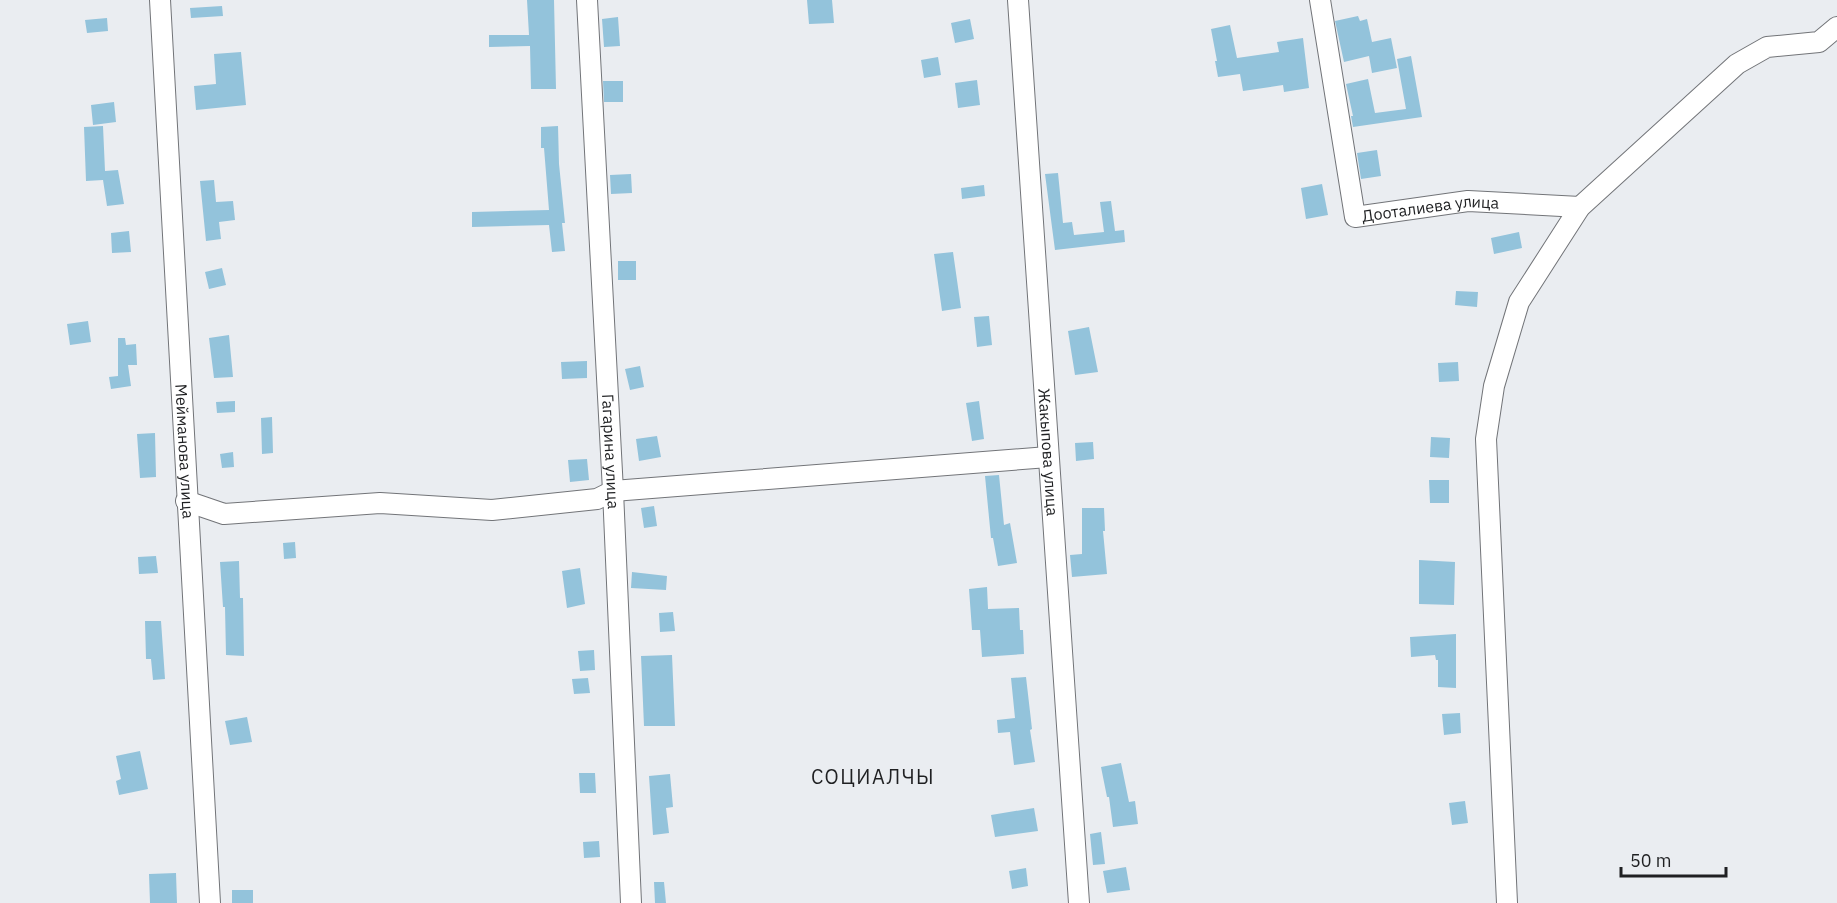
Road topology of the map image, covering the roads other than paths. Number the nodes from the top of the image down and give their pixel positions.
1 (160, 0) edge
2 (587, 0) edge
3 (1018, 0) edge
4 (1320, 0) edge
5 (1837, 27) edge
6 (1580, 207) junction
7 (1048, 457) junction
8 (613, 491) junction
9 (186, 501) junction
10 (210, 903) edge
11 (631, 903) edge
12 (1079, 903) edge
13 (1507, 903) edge

1 - 9 street, Мейманова улица
2 - 8 street, Гагарина улица
3 - 7 street, Жакыпова улица
4 - 6 street, Дооталиева улица
5 - 6 street
6 - 13 street
7 - 8 street
7 - 12 street, Жакыпова улица
8 - 9 street
8 - 11 street, Гагарина улица
9 - 10 street, Мейманова улица

